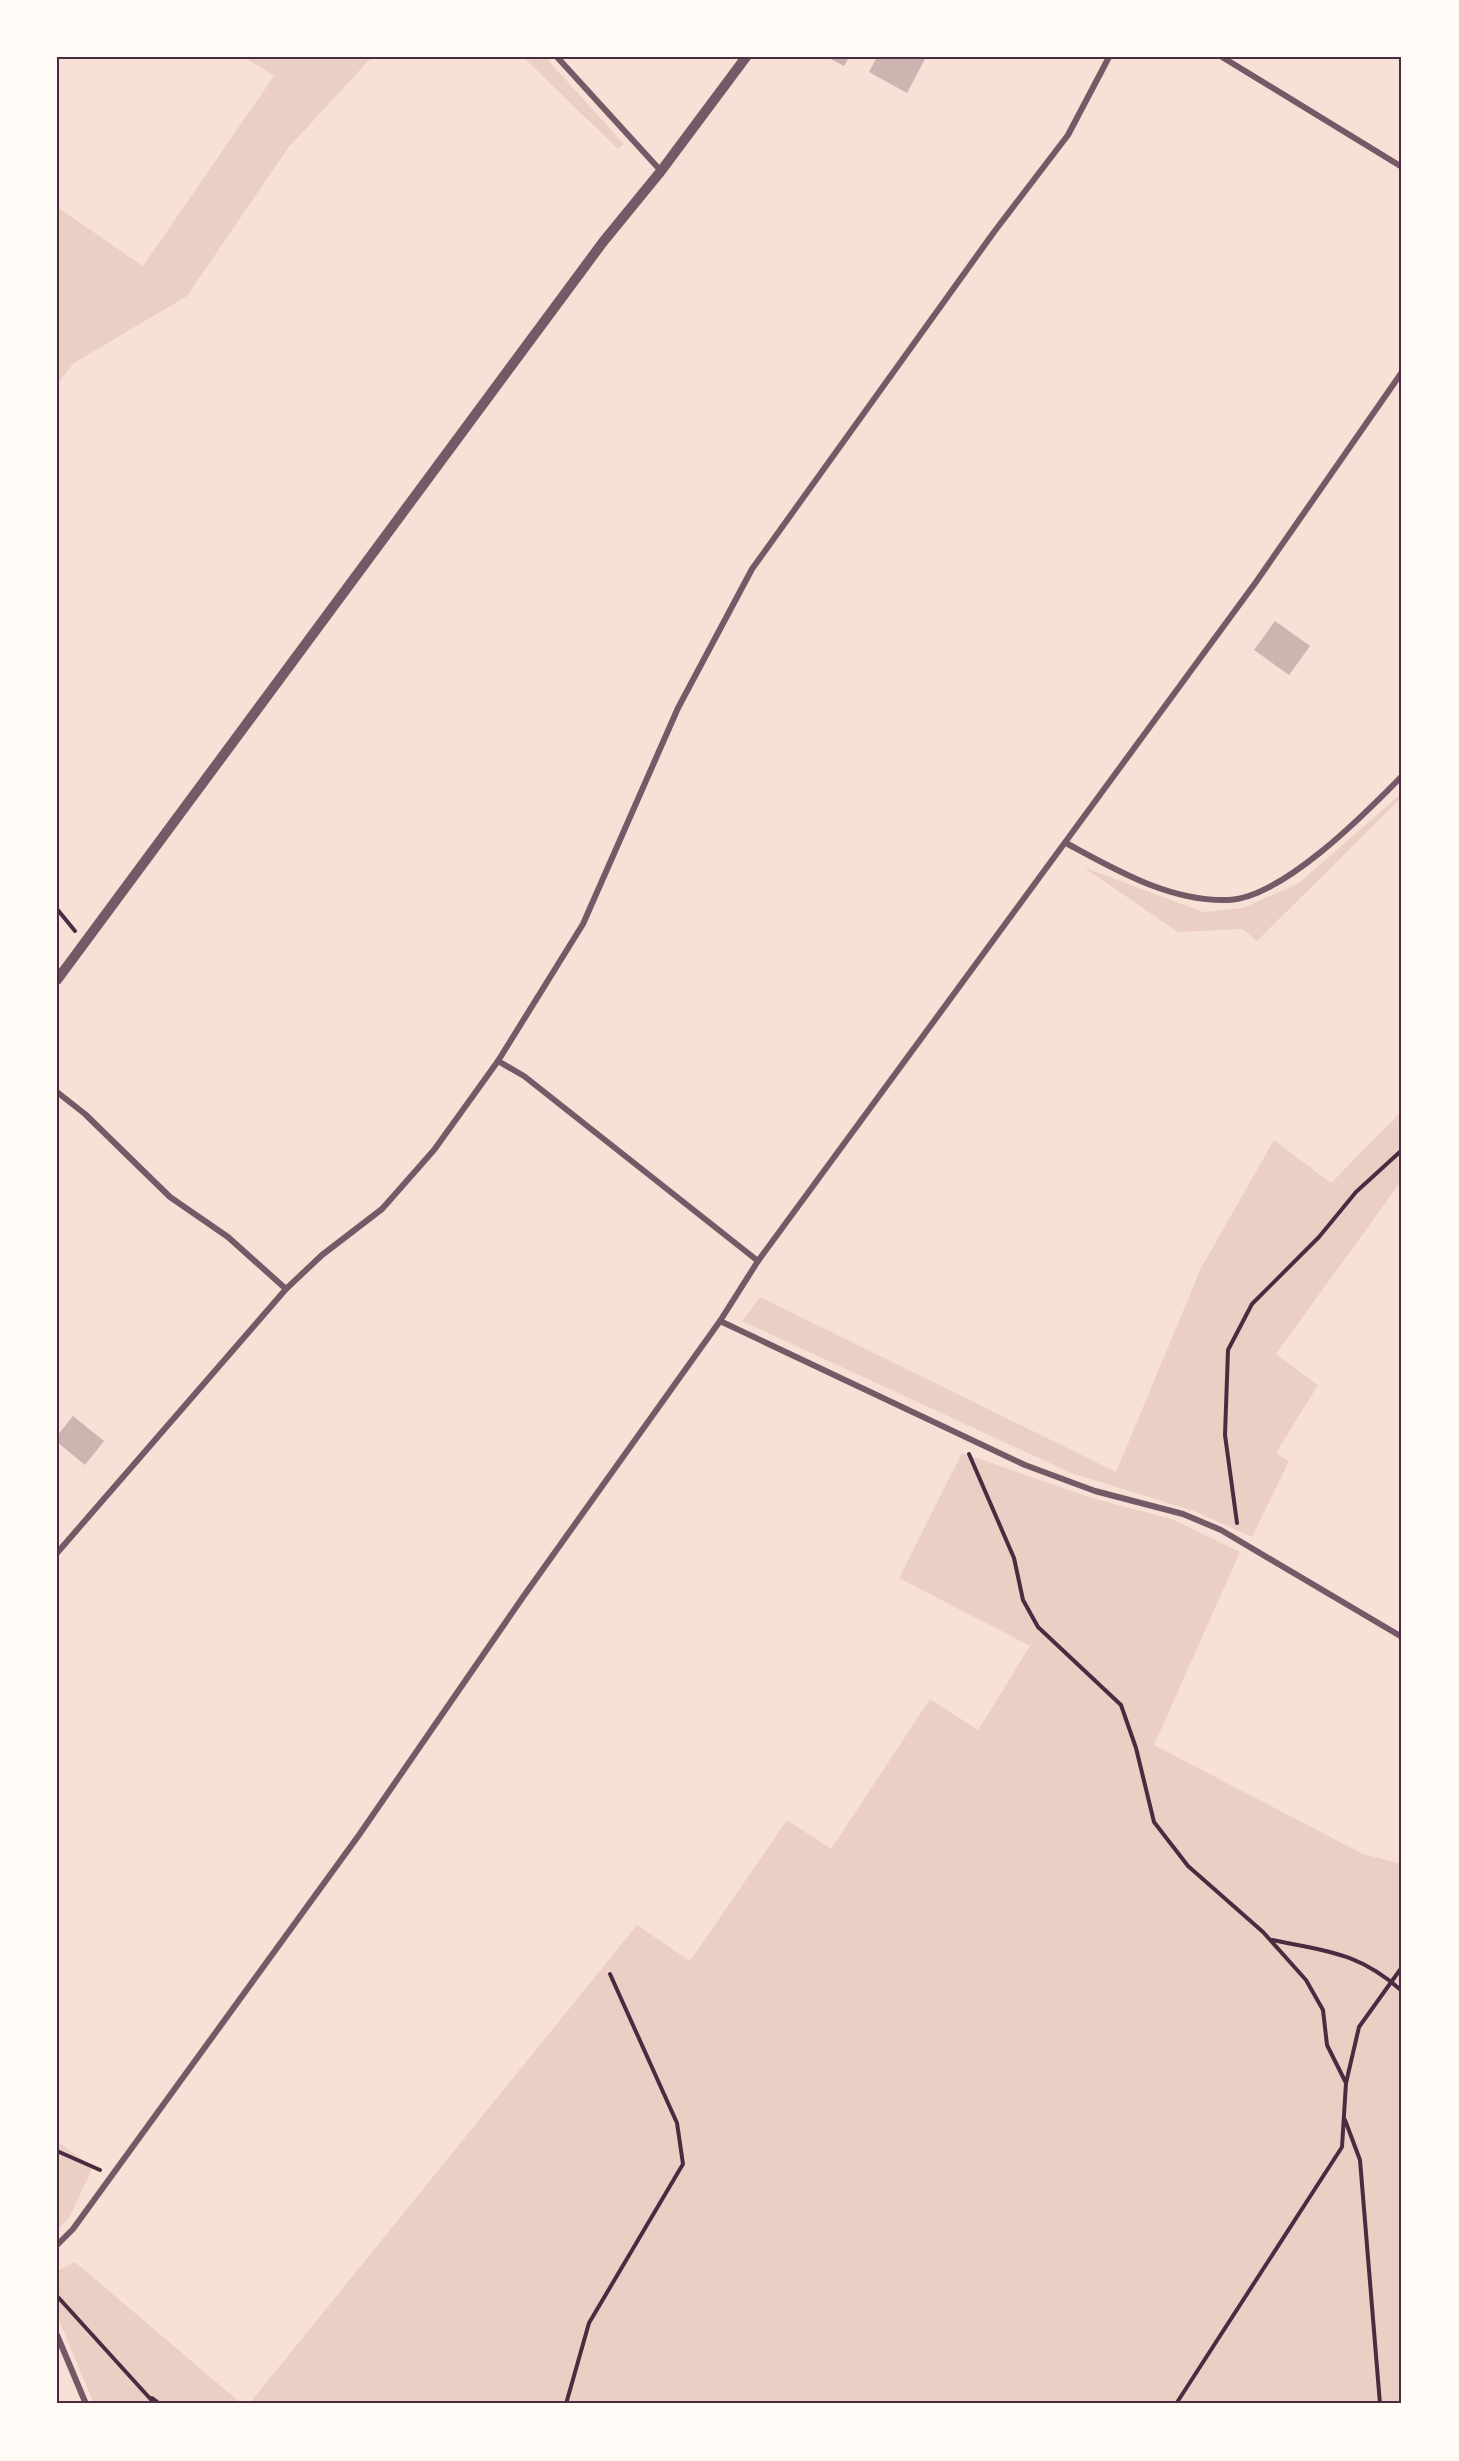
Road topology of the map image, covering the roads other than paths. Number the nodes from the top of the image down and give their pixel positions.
1 (557, 57) edge
2 (746, 57) edge
3 (1109, 57) edge
4 (1222, 57) edge
5 (1402, 168) edge
6 (661, 171) junction
7 (1402, 372) edge
8 (1402, 776) edge
9 (1066, 843) junction
10 (57, 980) edge
11 (498, 1061) junction
12 (57, 1092) edge
13 (758, 1261) junction
14 (286, 1289) junction
15 (720, 1321) junction
16 (57, 1553) edge
17 (1402, 1637) edge
18 (57, 2245) edge
19 (57, 2335) edge
20 (86, 2404) edge

1 - 6 street
2 - 6 street
3 - 11 street
4 - 5 street
6 - 10 street
7 - 9 street
8 - 9 street
9 - 13 street
11 - 13 street
11 - 14 street
12 - 14 street
13 - 15 street
14 - 16 street
15 - 17 street
15 - 18 street
19 - 20 street

